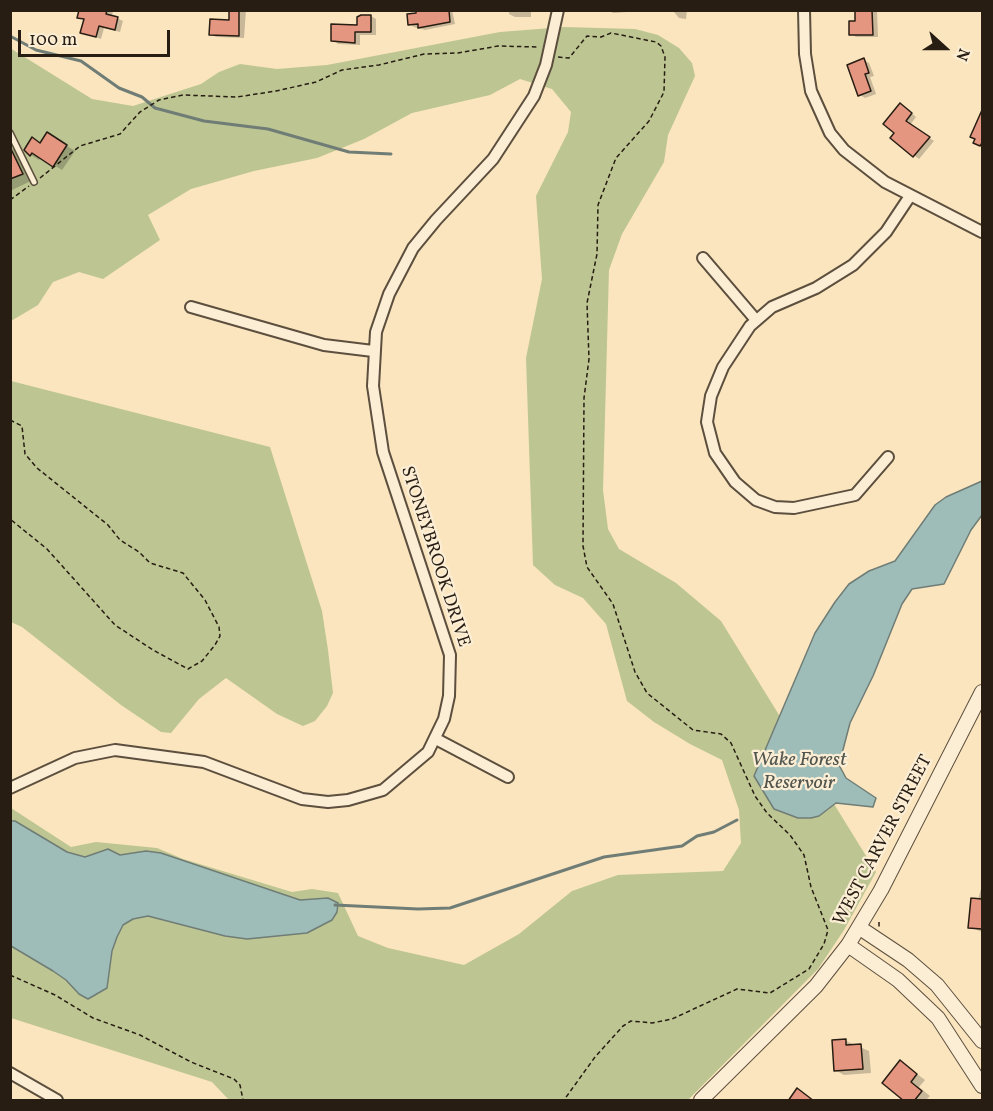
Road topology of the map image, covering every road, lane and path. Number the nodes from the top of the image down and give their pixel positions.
1 (558, 10) edge
2 (804, 10) edge
3 (550, 52) junction
4 (10, 133) edge
5 (34, 182) junction
6 (910, 196) junction
7 (10, 200) edge
8 (982, 232) edge
9 (703, 258) dead end
10 (191, 307) dead end
11 (756, 320) junction
12 (373, 351) junction
13 (10, 420) edge
14 (888, 457) dead end
15 (10, 519) edge
16 (982, 692) edge
17 (436, 740) junction
18 (508, 777) dead end
19 (10, 788) edge
20 (860, 928) junction
21 (848, 945) junction
22 (10, 975) edge
23 (982, 1041) edge
24 (10, 1073) edge
25 (982, 1086) edge
26 (57, 1101) edge
27 (243, 1101) edge
28 (564, 1101) edge
29 (701, 1101) edge

1 - 3 street, STONEYBROOK DRIVE
2 - 6 street
3 - 5 path
3 - 12 street, STONEYBROOK DRIVE
3 - 28 path
4 - 5 lane
5 - 7 path
6 - 8 street
6 - 11 street
9 - 11 street
10 - 12 street
11 - 14 street
12 - 17 street, STONEYBROOK DRIVE
13 - 15 path
16 - 20 street, WEST CARVER STREET
17 - 18 street
17 - 19 street, STONEYBROOK DRIVE
20 - 21 street, WEST CARVER STREET
20 - 23 street
21 - 25 street
21 - 29 street, WEST CARVER STREET
22 - 27 path
24 - 26 street

